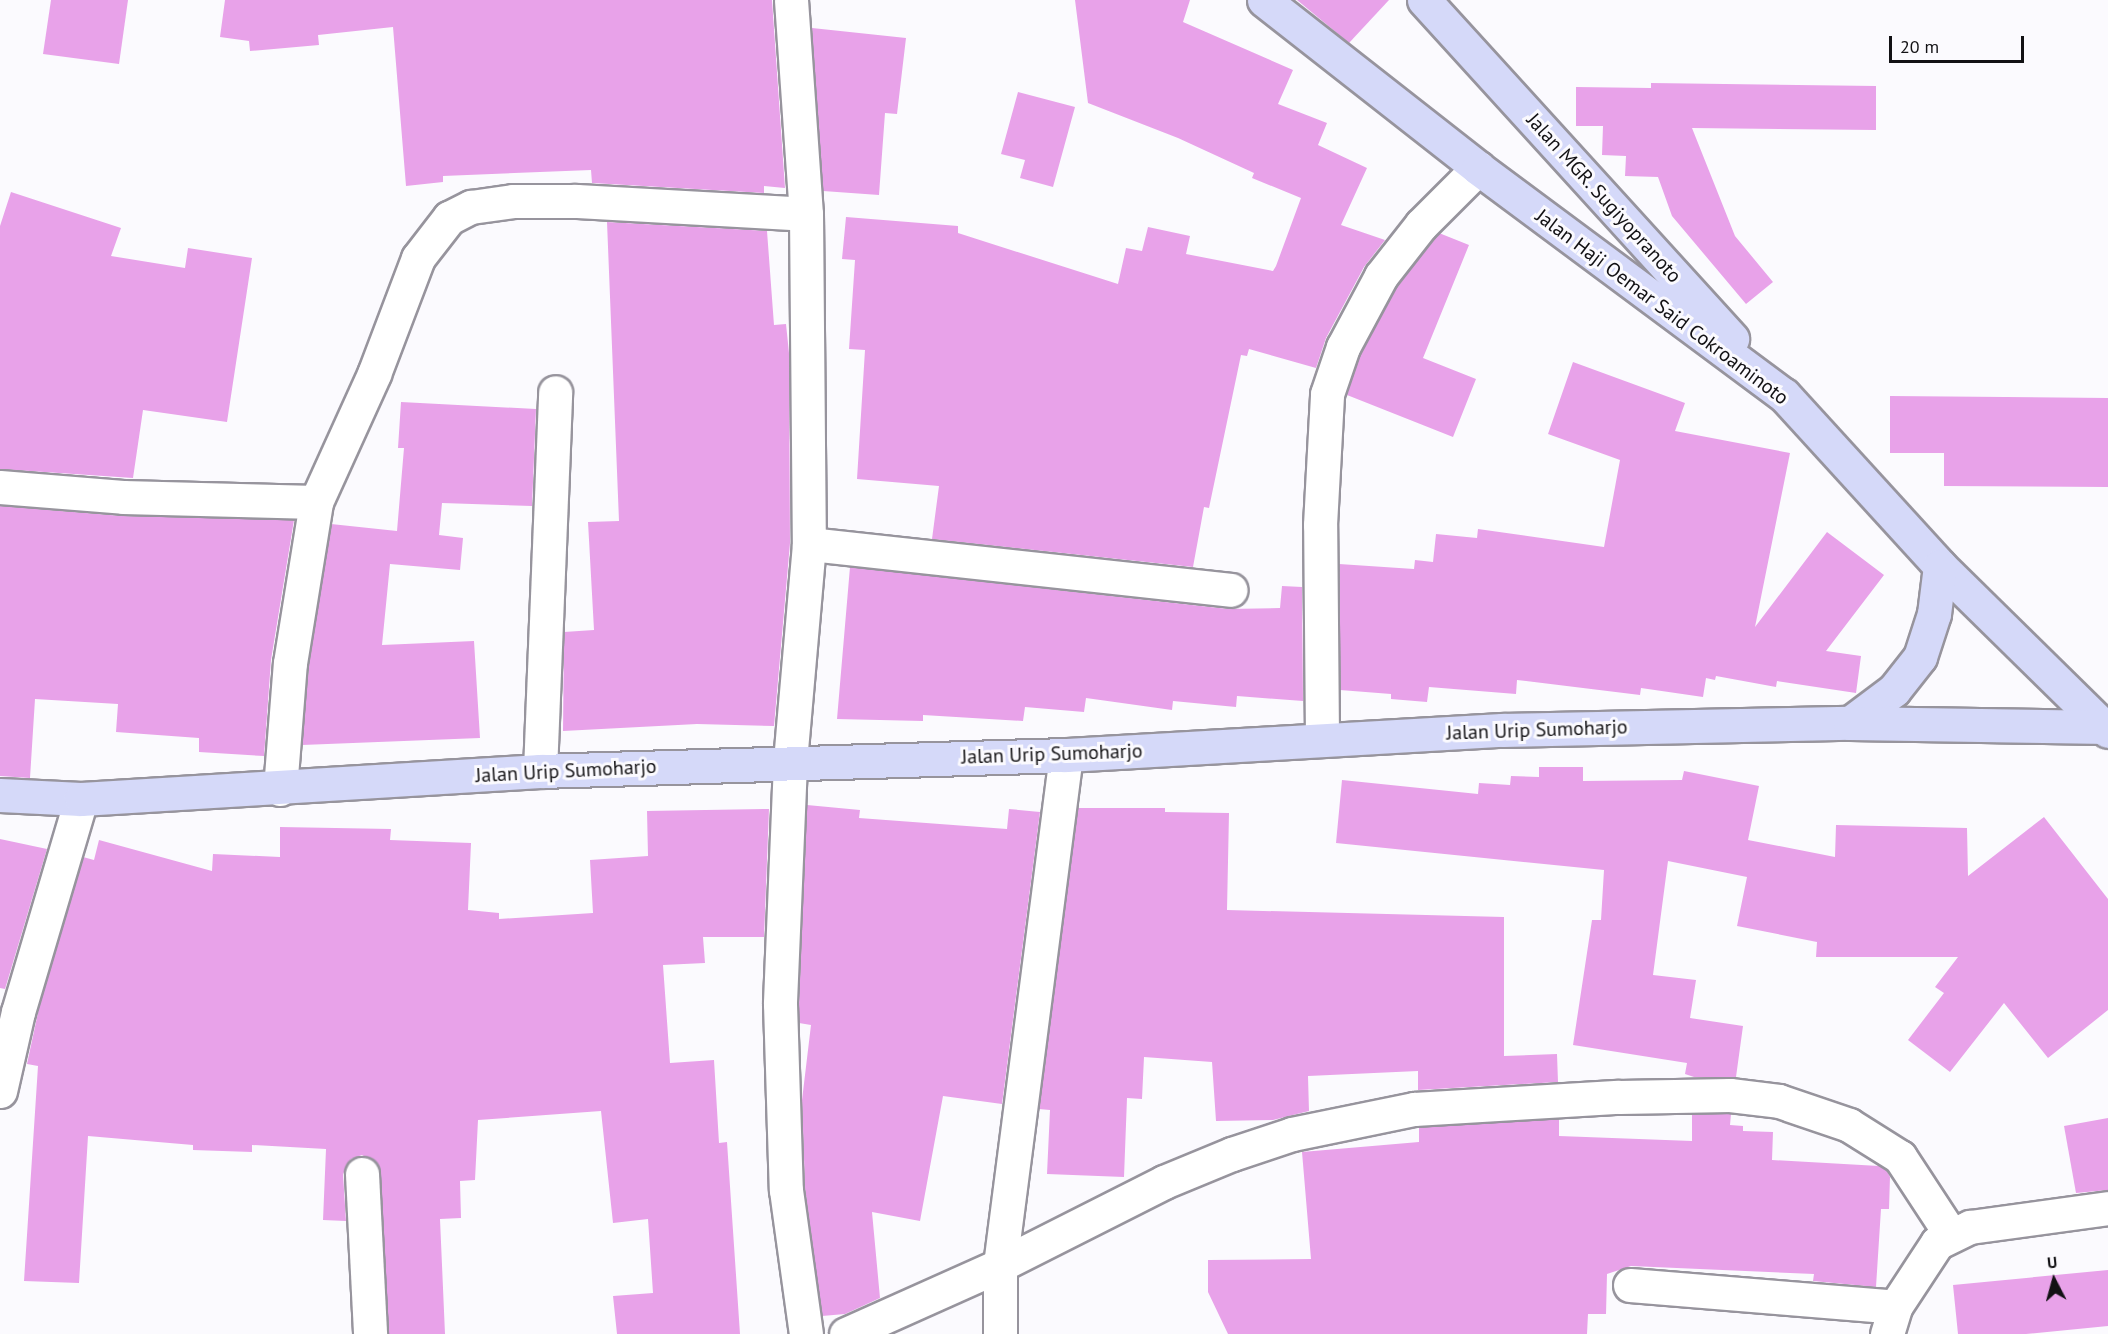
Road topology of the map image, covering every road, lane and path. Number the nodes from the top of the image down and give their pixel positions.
1 (791, 0) edge
2 (1264, 0) edge
3 (1424, 0) edge
4 (1478, 168) junction
5 (806, 214) junction
6 (555, 392) dead end
7 (1784, 395) junction
8 (0, 487) edge
9 (316, 502) junction
10 (808, 544) junction
11 (1940, 566) junction
12 (1230, 590) dead end
13 (1850, 723) junction
14 (2107, 728) edge
15 (1322, 737) junction
16 (1066, 754) junction
17 (790, 763) junction
18 (540, 771) junction
19 (280, 789) junction
20 (0, 795) edge
21 (81, 799) junction
22 (0, 1091) edge
23 (362, 1174) dead end
24 (2108, 1208) edge
25 (1952, 1235) junction
26 (1000, 1265) junction
27 (1630, 1286) dead end
28 (1891, 1321) edge
29 (369, 1334) edge
30 (806, 1334) edge
31 (846, 1334) edge
32 (1000, 1334) edge

1 - 5 street
2 - 4 main road, Jalan Haji Oemar Said Cokroaminoto
3 - 7 main road, Jalan MGR. Sugiyopranoto
4 - 7 main road, Jalan Haji Oemar Said Cokroaminoto
4 - 15 street
5 - 9 street
5 - 10 street
6 - 18 street
7 - 11 main road, Jalan Haji Oemar Said Cokroaminoto
8 - 9 street
9 - 19 street
10 - 12 street
10 - 17 street
11 - 13 main road
11 - 14 main road, Jalan Haji Oemar Said Cokroaminoto
13 - 14 main road, Jalan Urip Sumoharjo
13 - 15 main road, Jalan Urip Sumoharjo
15 - 16 main road, Jalan Urip Sumoharjo
16 - 17 main road, Jalan Urip Sumoharjo
16 - 26 street
17 - 18 main road, Jalan Urip Sumoharjo
17 - 30 street
18 - 19 main road, Jalan Urip Sumoharjo
19 - 21 main road, Jalan Urip Sumoharjo
20 - 21 main road, Jalan Urip Sumoharjo
21 - 22 street
23 - 29 street
24 - 25 street
25 - 26 street
25 - 28 street
26 - 31 street
26 - 32 street
27 - 28 street

